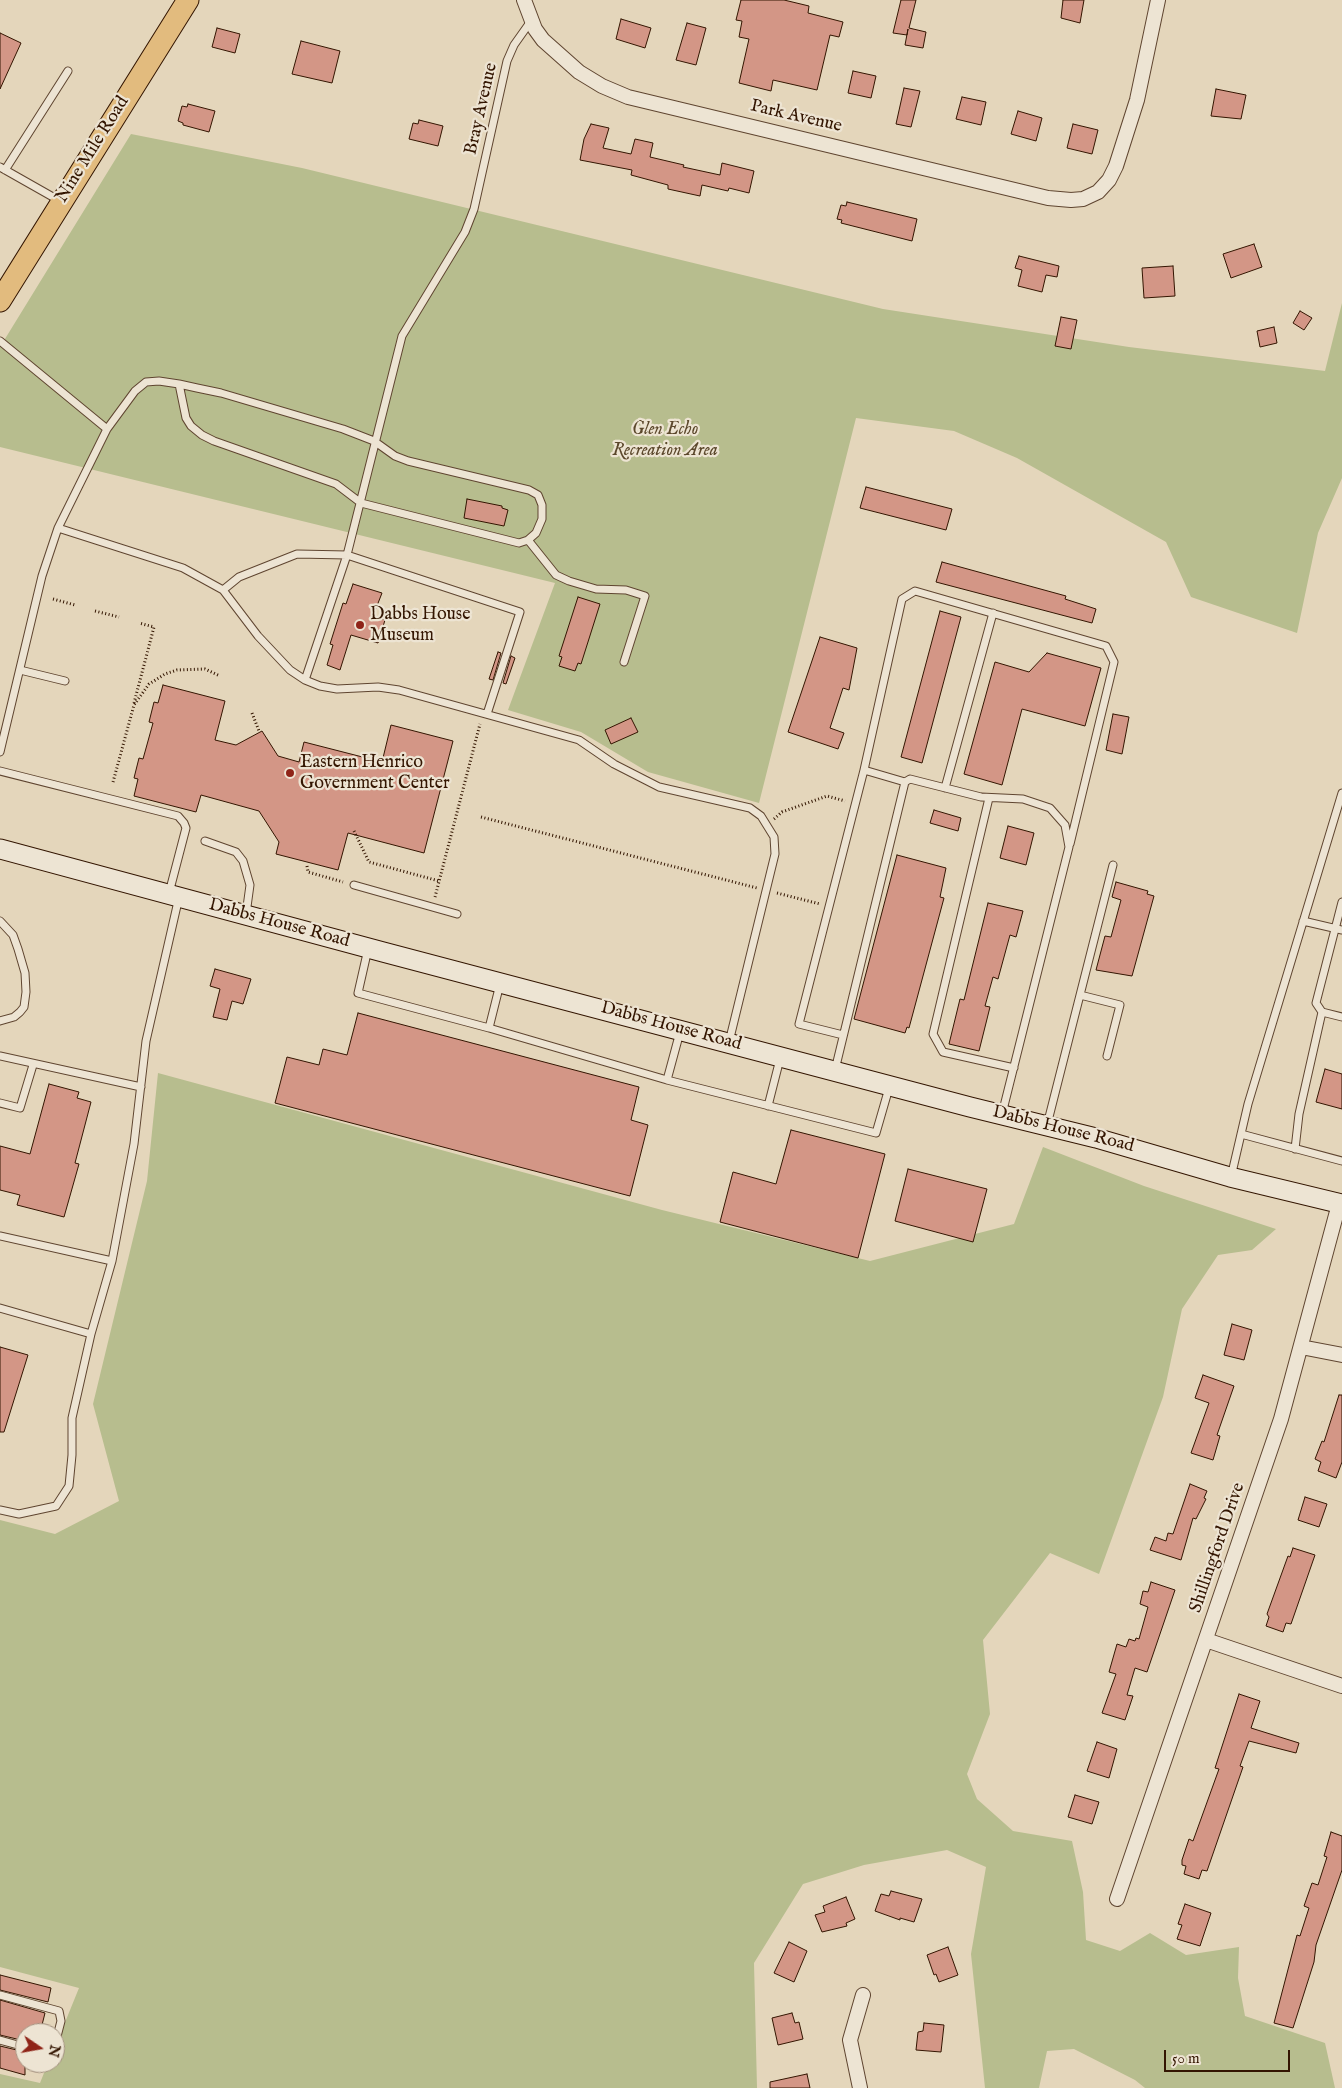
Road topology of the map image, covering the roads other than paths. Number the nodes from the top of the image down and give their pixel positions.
1 (188, 0) edge
2 (524, 0) edge
3 (1158, 0) edge
4 (531, 20) junction
5 (68, 71) dead end
6 (3, 168) edge
7 (61, 202) junction
8 (0, 301) edge
9 (0, 341) edge
10 (178, 384) junction
11 (107, 428) junction
12 (374, 442) junction
13 (361, 503) junction
14 (58, 528) junction
15 (528, 540) junction
16 (346, 555) junction
17 (223, 590) junction
18 (994, 613) junction
19 (624, 662) dead end
20 (20, 670) junction
21 (305, 680) junction
22 (65, 681) dead end
23 (487, 714) junction
24 (0, 752) edge
25 (864, 770) junction
26 (0, 771) edge
27 (905, 782) junction
28 (945, 788) junction
29 (1342, 793) edge
30 (989, 798) junction
31 (205, 841) dead end
32 (1069, 847) junction
33 (0, 849) edge
34 (1113, 865) dead end
35 (354, 885) road end
36 (174, 896) junction
37 (1342, 902) edge
38 (456, 914) dead end
39 (246, 915) junction
40 (1303, 921) junction
41 (0, 922) edge
42 (1338, 929) edge
43 (368, 948) junction
44 (500, 983) junction
45 (1080, 995) junction
46 (1322, 1012) junction
47 (1342, 1017) edge
48 (0, 1020) edge
49 (489, 1028) junction
50 (681, 1030) junction
51 (843, 1034) junction
52 (728, 1042) junction
53 (0, 1056) edge
54 (780, 1056) junction
55 (1107, 1056) dead end
56 (32, 1064) junction
57 (1014, 1068) junction
58 (835, 1071) junction
59 (667, 1080) junction
60 (890, 1085) junction
61 (141, 1087) junction
62 (0, 1102) edge
63 (768, 1106) junction
64 (1002, 1115) junction
65 (1047, 1125) junction
66 (1241, 1134) junction
67 (1295, 1149) junction
68 (1342, 1162) edge
69 (1230, 1177) junction
70 (1340, 1204) edge
71 (0, 1236) edge
72 (112, 1261) junction
73 (0, 1308) edge
74 (91, 1334) junction
75 (1301, 1347) junction
76 (1342, 1355) edge
77 (0, 1510) edge
78 (1206, 1640) junction
79 (1342, 1686) edge
80 (1117, 1899) dead end
81 (0, 1995) edge
82 (863, 1995) dead end
83 (60, 2023) edge
84 (0, 2040) edge
85 (15, 2044) edge
86 (860, 2088) edge

1 - 7 main road, Nine Mile Road
2 - 4 street, Park Avenue
3 - 4 street, Park Avenue
4 - 12 lane, Bray Avenue
5 - 6 lane
6 - 7 lane
7 - 8 main road, Nine Mile Road
9 - 11 lane
10 - 11 lane
10 - 12 lane
10 - 13 lane
11 - 14 lane
12 - 13 lane, Bray Avenue
12 - 15 lane
13 - 15 lane
13 - 16 lane, Bray Avenue
14 - 17 lane
14 - 20 lane
15 - 19 lane
16 - 17 lane
16 - 21 lane, Bray Avenue
16 - 23 lane
17 - 21 lane
18 - 25 lane
18 - 28 lane
18 - 32 lane
20 - 22 lane
20 - 24 lane
21 - 23 lane
23 - 52 lane
25 - 27 lane
25 - 51 lane
26 - 36 lane
27 - 28 lane
27 - 51 lane
28 - 30 lane
29 - 40 lane
30 - 32 lane
30 - 57 lane
31 - 39 lane
32 - 57 lane
33 - 36 street, Dabbs House Road
34 - 45 lane
35 - 38 lane
36 - 39 street, Dabbs House Road
36 - 61 lane
37 - 42 lane
39 - 43 street, Dabbs House Road
40 - 42 lane
40 - 66 lane
41 - 48 lane
42 - 46 lane
43 - 44 street, Dabbs House Road
43 - 49 lane
44 - 49 lane
44 - 50 street, Dabbs House Road
45 - 55 lane
45 - 65 lane
46 - 47 lane
46 - 67 lane
49 - 59 lane
50 - 52 street, Dabbs House Road
50 - 59 lane
51 - 58 lane
52 - 54 street, Dabbs House Road
53 - 56 lane
54 - 58 street, Dabbs House Road
54 - 63 lane
56 - 61 lane
56 - 62 lane
57 - 64 lane
58 - 60 street, Dabbs House Road
59 - 63 lane
60 - 63 lane
60 - 64 street, Dabbs House Road
61 - 72 lane
64 - 65 street, Dabbs House Road
65 - 69 street, Dabbs House Road
66 - 67 lane
66 - 69 lane
67 - 68 lane
69 - 70 street, Dabbs House Road
70 - 75 street, Shillingford Drive
71 - 72 lane
72 - 74 lane
73 - 74 lane
74 - 77 lane
75 - 76 street
75 - 78 street, Shillingford Drive
78 - 79 street
78 - 80 street, Shillingford Drive
81 - 83 lane
82 - 86 street
84 - 85 lane

